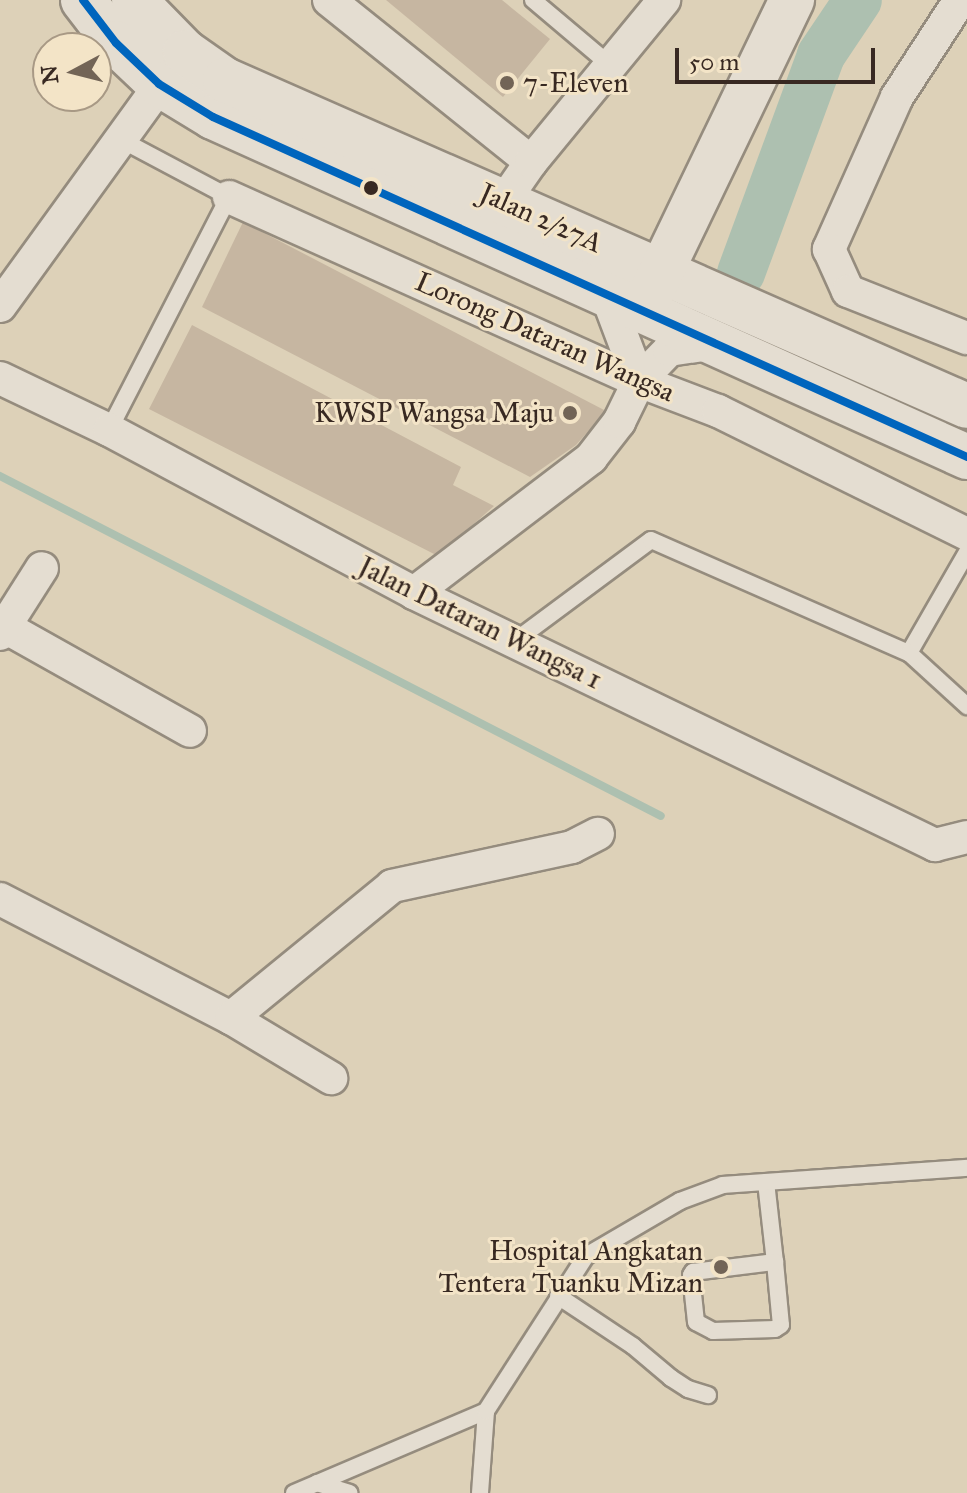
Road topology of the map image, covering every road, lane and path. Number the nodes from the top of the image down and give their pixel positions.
1 (83, 0) edge
2 (134, 0) edge
3 (329, 0) edge
4 (533, 0) edge
5 (664, 0) edge
6 (792, 0) edge
7 (960, 0) edge
8 (610, 65) junction
9 (172, 68) junction
10 (122, 140) junction
11 (531, 162) junction
12 (229, 197) junction
13 (504, 201) junction
14 (659, 270) junction
15 (625, 303) junction
16 (0, 306) edge
17 (967, 338) edge
18 (716, 343) junction
19 (0, 378) edge
20 (639, 381) junction
21 (967, 406) edge
22 (109, 430) junction
23 (958, 453) edge
24 (967, 534) edge
25 (967, 552) edge
26 (42, 568) dead end
27 (414, 593) junction
28 (2, 630) edge
29 (515, 641) junction
30 (909, 653) junction
31 (967, 706) edge
32 (190, 731) dead end
33 (598, 834) dead end
34 (967, 837) edge
35 (0, 899) edge
36 (231, 1018) junction
37 (331, 1078) dead end
38 (967, 1168) edge
39 (766, 1182) junction
40 (775, 1262) junction
41 (558, 1296) junction
42 (708, 1395) dead end
43 (486, 1411) junction
44 (317, 1483) junction
45 (294, 1493) edge
46 (350, 1493) edge
47 (480, 1493) edge

1 - 9 main road, Jalan 2/27A
2 - 9 main road, Jalan 2/27A
3 - 11 street
4 - 8 lane
5 - 8 street
6 - 14 main road
7 - 17 street
8 - 11 street
9 - 10 street
9 - 13 main road, Jalan 2/27A
9 - 15 main road, Jalan 2/27A
10 - 12 lane, Lorong Dataran Wangsa
10 - 16 street
11 - 13 street
12 - 20 street, Lorong Dataran Wangsa
12 - 22 lane
13 - 14 main road, Jalan 2/27A
14 - 15 main road
14 - 21 main road, Jalan 2/27A
15 - 18 main road, Jalan 2/27A
15 - 20 street
18 - 20 street
18 - 23 main road, Jalan 2/27A
19 - 22 street, Jalan Dataran Wangsa 1
20 - 24 street, Lorong Dataran Wangsa
20 - 27 street
21 - 23 street
22 - 27 street, Jalan Dataran Wangsa 1
25 - 30 lane
26 - 28 street
27 - 29 street, Jalan Dataran Wangsa 1
28 - 32 street
29 - 30 lane
29 - 34 street, Jalan Dataran Wangsa 1
30 - 31 lane
33 - 36 street
35 - 36 street
36 - 37 street
38 - 39 lane
39 - 40 lane
39 - 41 lane
40 - 40 lane
41 - 42 lane
41 - 43 lane
43 - 44 lane
43 - 47 lane
44 - 45 lane
44 - 46 lane

